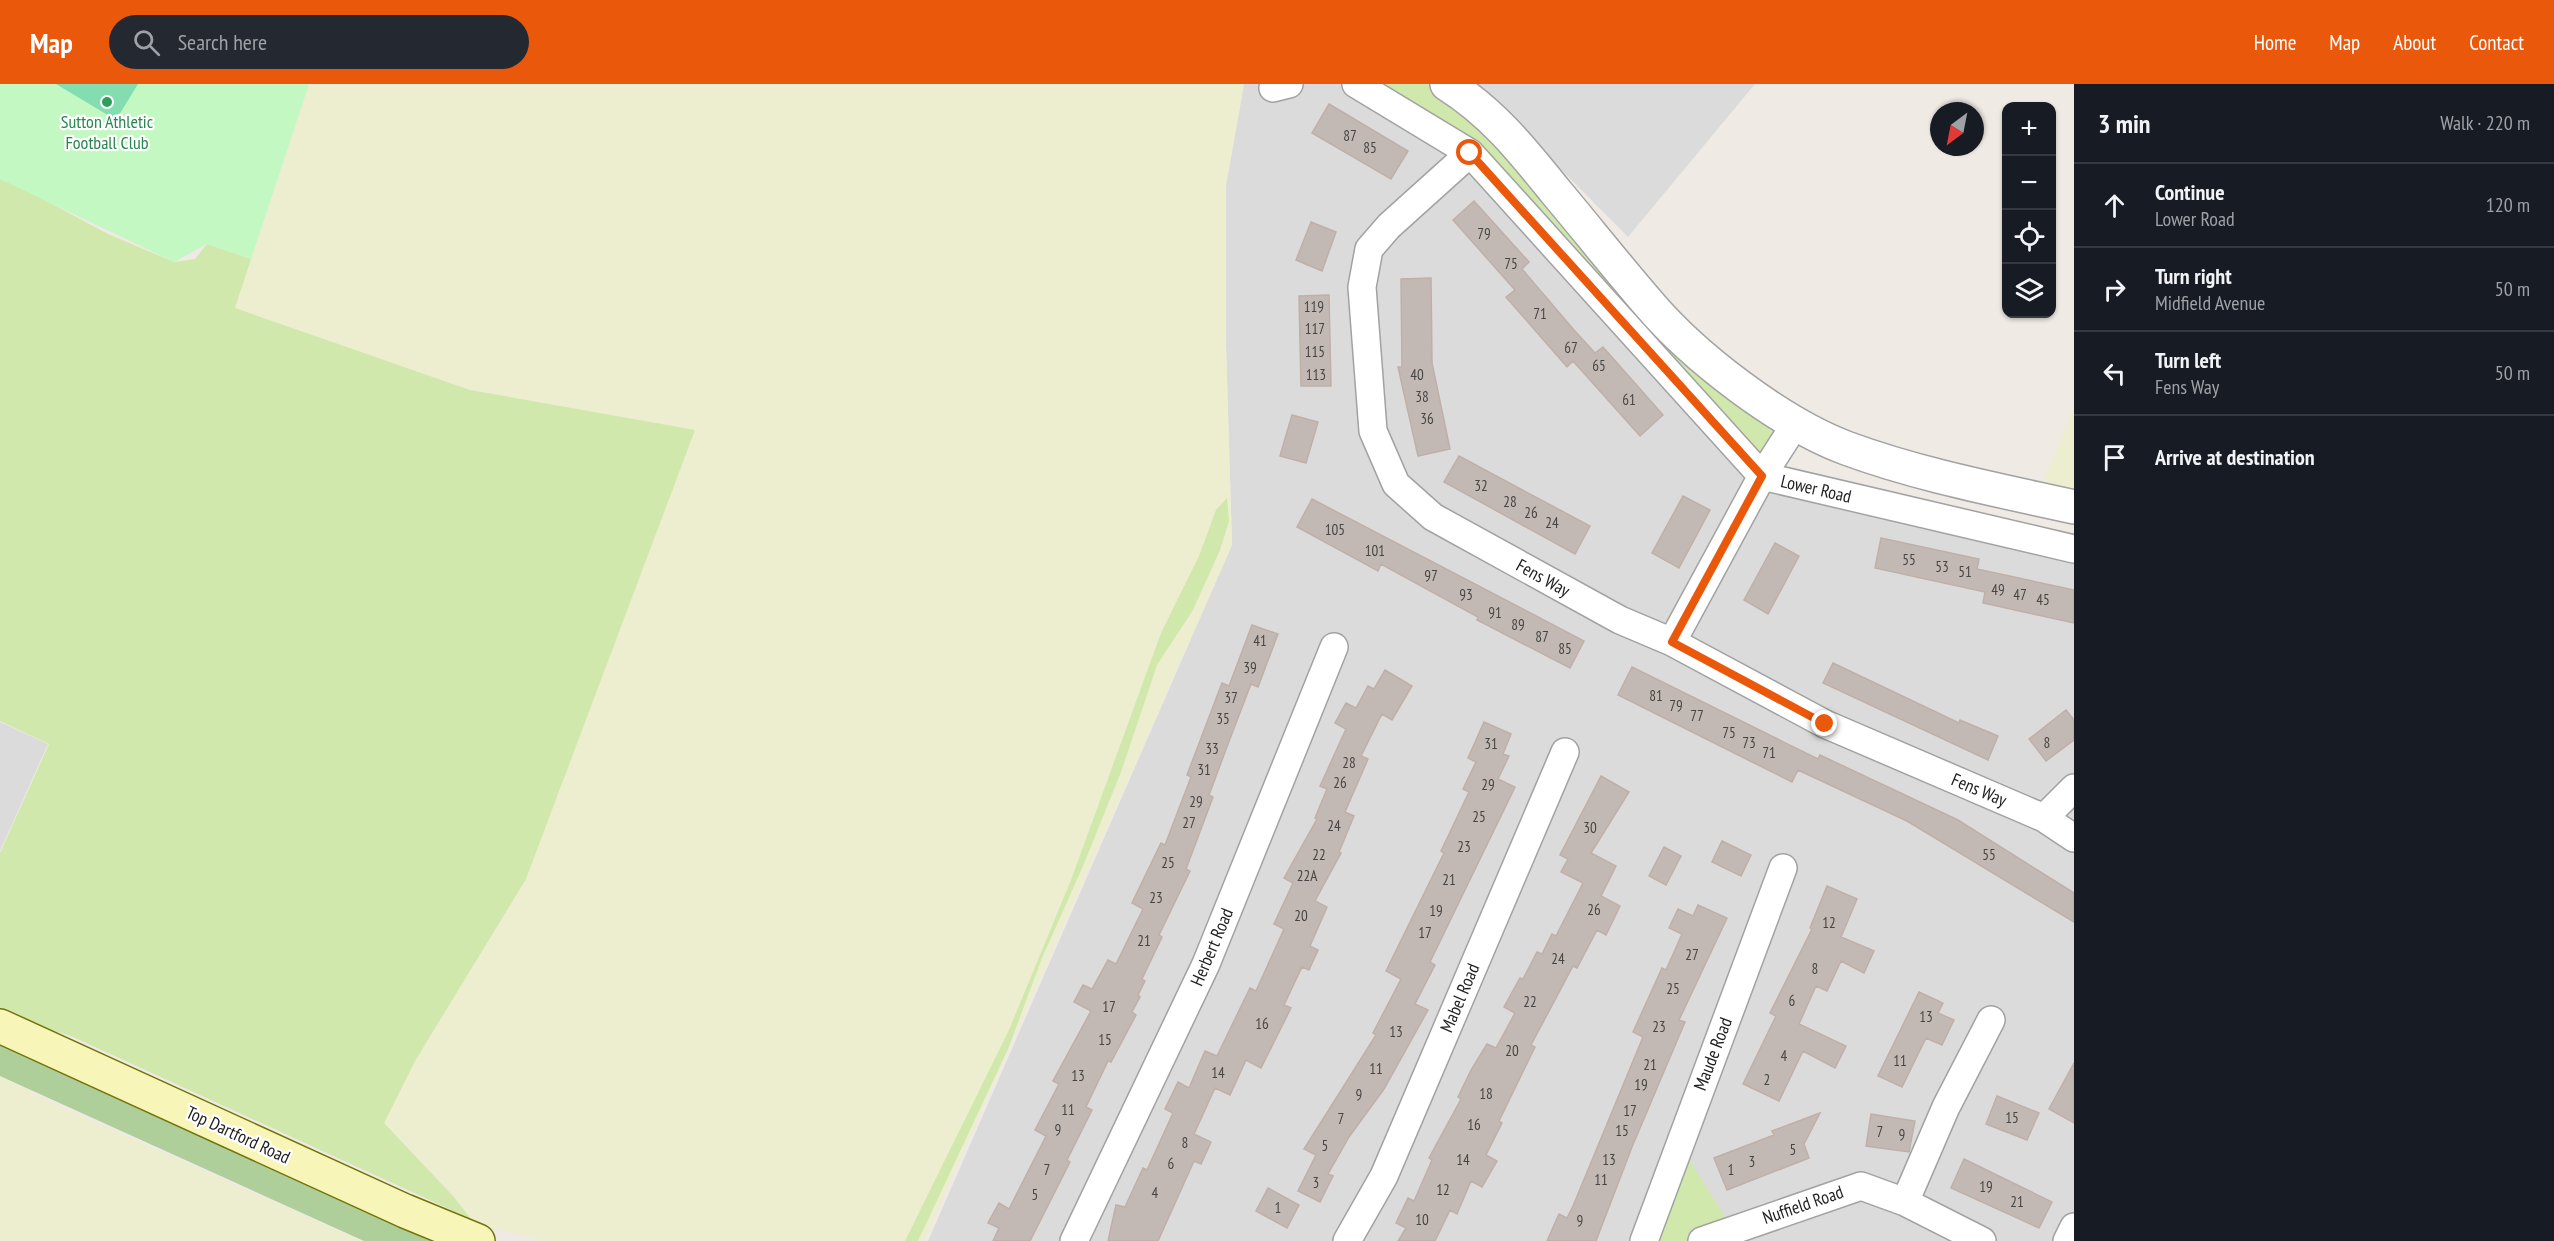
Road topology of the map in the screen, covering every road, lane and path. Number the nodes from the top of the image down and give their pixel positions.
1 (1356, 84) edge
2 (1447, 84) edge
3 (1470, 153) junction
4 (1796, 423) junction
5 (1762, 476) junction
6 (2074, 507) edge
7 (2074, 549) edge
8 (1672, 642) junction
9 (1334, 647) dead end
10 (1565, 752) dead end
11 (2074, 788) edge
12 (2044, 818) junction
13 (2074, 838) edge
14 (1783, 868) dead end
15 (1991, 1020) dead end
16 (0, 1026) edge
17 (1905, 1202) junction
18 (2074, 1227) edge
19 (478, 1241) edge
20 (1074, 1241) edge
21 (1347, 1241) edge
22 (1644, 1241) edge
23 (1702, 1241) edge
24 (1982, 1241) edge
25 (2067, 1241) edge

1 - 3 street, Lower Road
2 - 4 street
3 - 5 street, Lower Road
3 - 8 street, Fens Way
4 - 5 street
4 - 6 street
5 - 7 street, Lower Road
5 - 8 street
8 - 12 street, Fens Way
9 - 20 street, Herbert Road
10 - 21 street, Mabel Road
11 - 12 street
12 - 13 street, Fens Way
14 - 22 street, Maude Road
15 - 17 street
16 - 19 main road, Top Dartford Road
17 - 23 street, Nuffield Road
17 - 24 street, Nuffield Road
18 - 25 street

